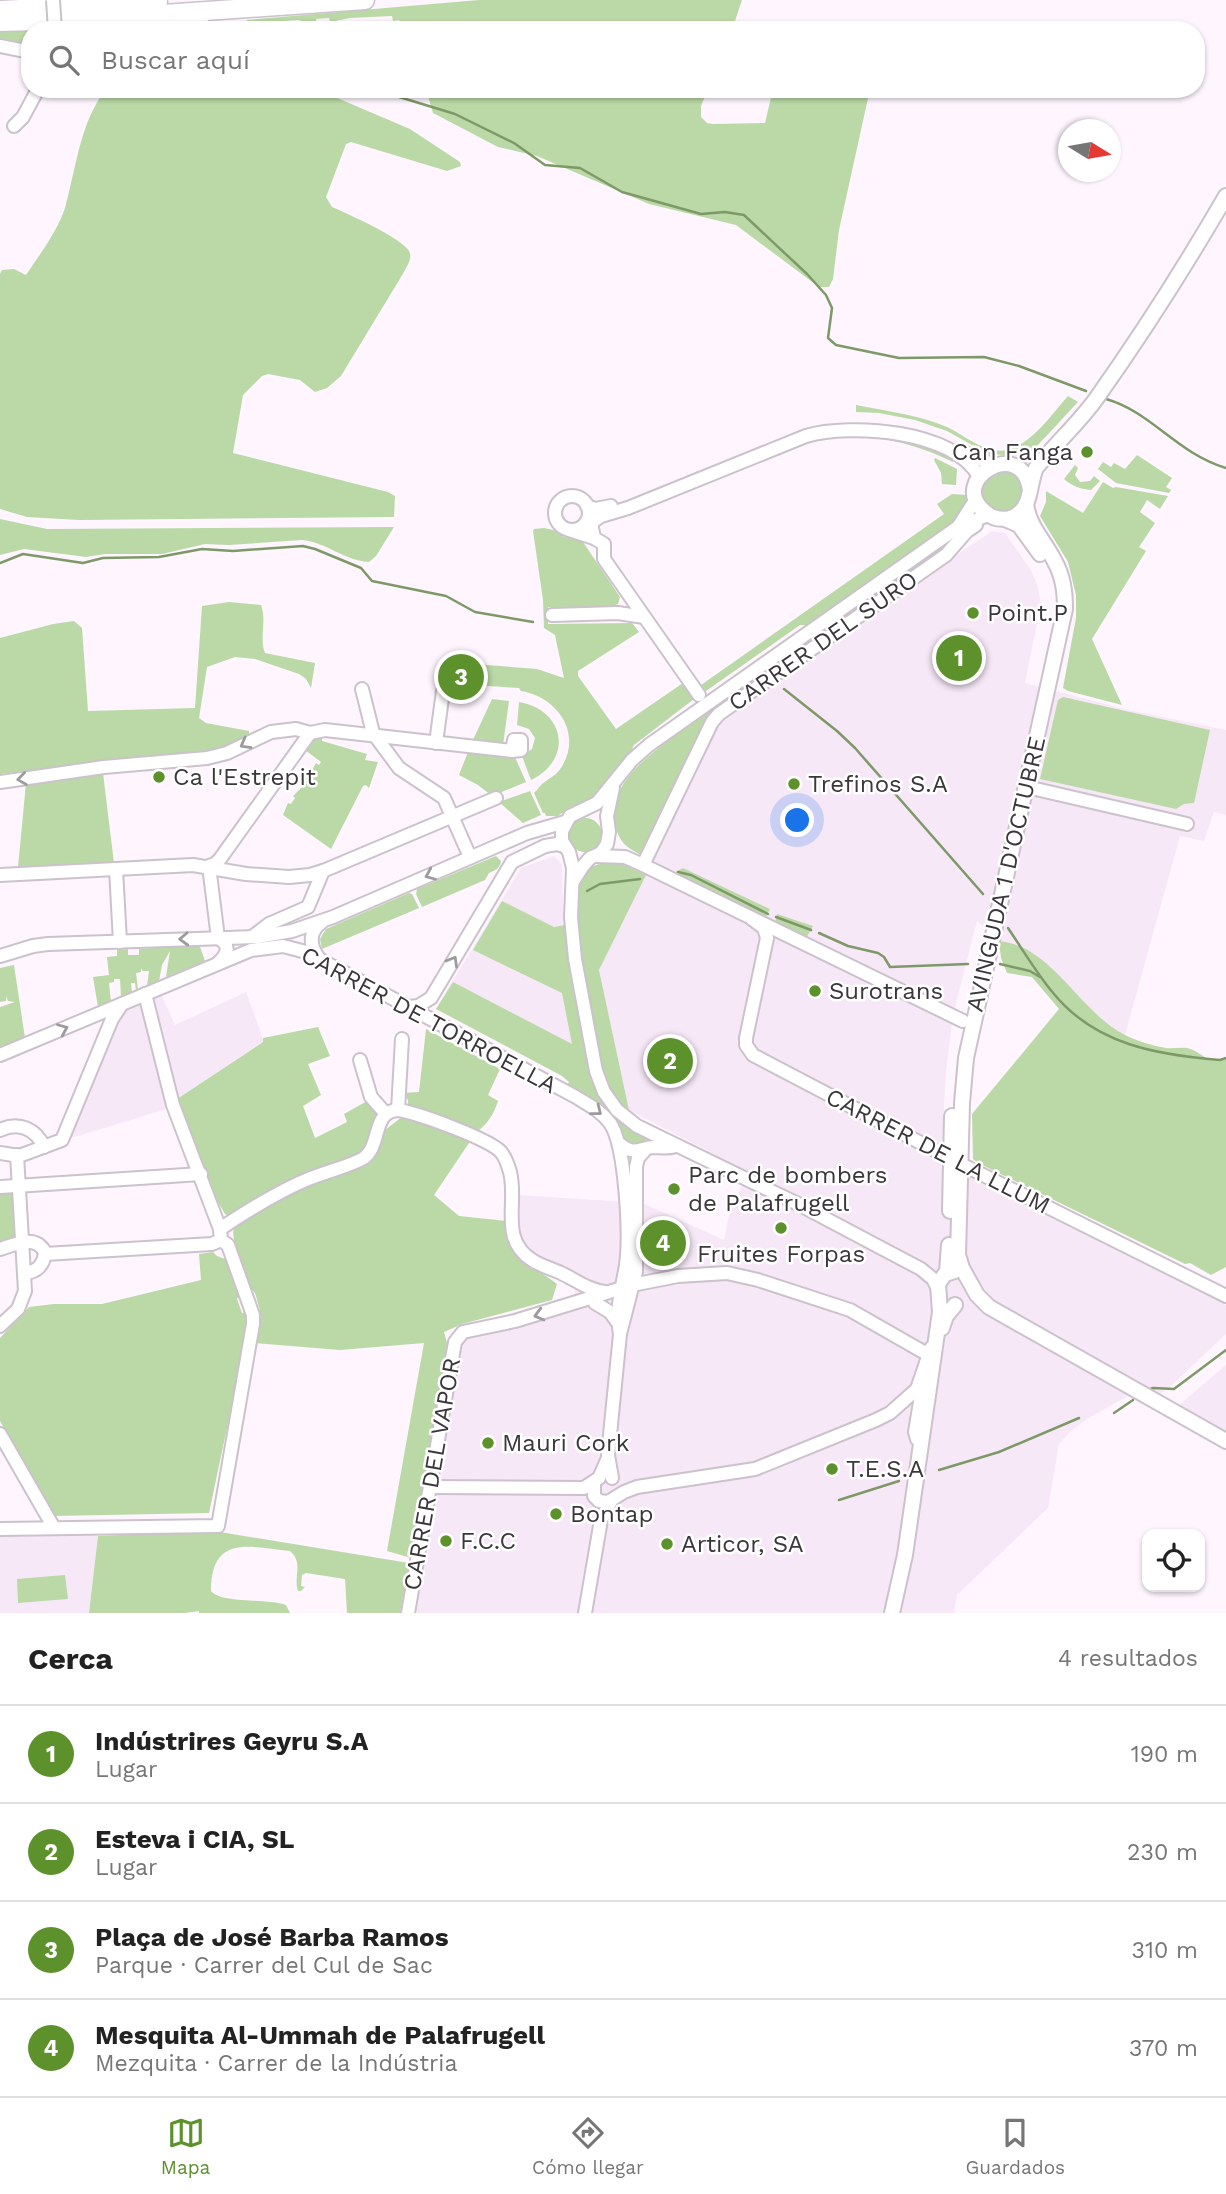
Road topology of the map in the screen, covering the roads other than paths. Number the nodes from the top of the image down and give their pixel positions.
1 (53, 0) edge
2 (99, 0) edge
3 (204, 0) edge
4 (365, 0) edge
5 (345, 1) edge
6 (0, 9) edge
7 (51, 21) edge
8 (54, 21) edge
9 (198, 21) edge
10 (21, 22) edge
11 (0, 23) edge
12 (0, 46) edge
13 (21, 50) edge
14 (33, 98) edge
15 (14, 126) dead end
16 (1226, 196) edge
17 (1045, 457) junction
18 (994, 465) junction
19 (1016, 467) junction
20 (979, 477) junction
21 (1028, 497) junction
22 (976, 499) junction
23 (589, 514) junction
24 (995, 517) junction
25 (958, 527) junction
26 (569, 530) junction
27 (594, 538) junction
28 (623, 587) junction
29 (632, 599) junction
30 (618, 613) junction
31 (552, 615) dead end
32 (644, 617) junction
33 (810, 632) junction
34 (362, 689) dead end
35 (443, 691) dead end
36 (699, 695) junction
37 (310, 733) junction
38 (377, 737) junction
39 (436, 743) junction
40 (512, 751) dead end
41 (632, 760) junction
42 (0, 782) edge
43 (614, 784) junction
44 (1027, 787) junction
45 (496, 798) dead end
46 (584, 811) junction
47 (452, 816) junction
48 (565, 822) junction
49 (1187, 824) dead end
50 (608, 830) junction
51 (566, 849) junction
52 (489, 850) junction
53 (594, 857) junction
54 (470, 858) junction
55 (643, 865) junction
56 (209, 866) junction
57 (509, 867) junction
58 (116, 869) junction
59 (323, 871) junction
60 (0, 875) edge
61 (1001, 880) junction
62 (572, 885) junction
63 (752, 919) junction
64 (325, 920) junction
65 (252, 937) junction
66 (218, 938) junction
67 (794, 939) junction
68 (120, 942) junction
69 (766, 944) junction
70 (0, 956) edge
71 (322, 961) junction
72 (218, 964) junction
73 (145, 994) junction
74 (122, 1004) junction
75 (409, 1007) junction
76 (967, 1021) junction
77 (402, 1039) dead end
78 (0, 1055) edge
79 (360, 1060) dead end
80 (392, 1112) junction
81 (0, 1130) edge
82 (620, 1144) junction
83 (676, 1146) junction
84 (44, 1147) junction
85 (646, 1149) junction
86 (0, 1153) edge
87 (17, 1155) junction
88 (956, 1161) junction
89 (201, 1174) junction
90 (19, 1185) junction
91 (0, 1187) edge
92 (630, 1189) junction
93 (220, 1234) junction
94 (23, 1242) junction
95 (0, 1249) edge
96 (45, 1254) junction
97 (954, 1254) junction
98 (636, 1269) junction
99 (25, 1273) junction
100 (655, 1280) junction
101 (968, 1281) junction
102 (578, 1282) junction
103 (942, 1283) junction
104 (625, 1291) junction
105 (1226, 1296) edge
106 (586, 1301) junction
107 (958, 1304) junction
108 (989, 1307) junction
109 (621, 1325) junction
110 (0, 1326) edge
111 (931, 1348) junction
112 (920, 1383) junction
113 (0, 1434) edge
114 (1226, 1441) edge
115 (921, 1443) junction
116 (602, 1486) junction
117 (430, 1487) junction
118 (637, 1487) junction
119 (613, 1500) junction
120 (601, 1520) junction
121 (54, 1528) junction
122 (0, 1529) edge
123 (408, 1613) edge
124 (585, 1613) edge
125 (892, 1613) edge
126 (900, 1613) edge

1 - 8 street, bridge
2 - 6 highway
3 - 6 highway
4 - 5 highway
5 - 7 highway
5 - 9 highway
10 - 11 highway
12 - 13 street
14 - 15 street
16 - 17 main road
17 - 19 main road
17 - 21 main road
18 - 19 main road
18 - 20 main road
18 - 23 street
19 - 21 main road
20 - 22 main road
20 - 23 street
21 - 24 main road
21 - 44 main road, AVINGUDA 1 D'OCTUBRE
22 - 24 main road
22 - 25 street
23 - 26 street
23 - 26 street
23 - 27 street
24 - 25 street
24 - 55 street, CARRER DEL SURO
24 - 61 main road, AVINGUDA 1 D'OCTUBRE
25 - 33 street
26 - 27 street
27 - 28 street
28 - 29 street
28 - 30 street
29 - 30 street
29 - 32 street
30 - 31 street
30 - 32 street
32 - 36 street
33 - 36 street
33 - 41 street
34 - 38 street
35 - 39 street
36 - 41 street
37 - 38 street
37 -> 42 street
37 - 56 street
38 - 39 street
38 - 47 street
39 - 40 street
41 - 43 street
43 - 46 street
43 - 50 street
44 - 49 street
44 - 61 main road, AVINGUDA 1 D'OCTUBRE
45 - 47 street
46 - 48 street
46 - 50 street
47 - 54 street
47 - 59 street
48 - 51 street
48 - 52 street
50 - 53 street
50 - 55 street
51 - 53 street
51 - 57 street
51 - 62 street
52 - 54 street
52 - 57 street
53 - 55 street
53 - 62 street
54 -> 64 street
55 - 63 street
56 - 58 street
56 - 59 street
56 - 66 street
75 -> 57 street
58 - 60 street
58 - 68 street
59 - 65 street
61 - 76 main road, AVINGUDA 1 D'OCTUBRE
62 - 83 street
63 - 67 street
63 - 69 street
64 - 65 street
64 - 71 street
65 - 66 street
66 -> 68 street
66 - 72 street
67 - 69 street
67 - 76 street
68 - 70 street
69 - 88 street, CARRER DE LA LLUM
71 - 72 street, CARRER DE TORROELLA
71 - 75 street, CARRER DE TORROELLA
72 - 73 street, CARRER DE TORROELLA
73 - 74 street, CARRER DE TORROELLA
73 - 89 street
78 -> 74 street, CARRER DE TORROELLA
74 - 84 street
75 -> 82 street, CARRER DE TORROELLA
76 - 88 main road, AVINGUDA 1 D'OCTUBRE
77 - 80 street
79 - 80 street
80 - 93 street
80 - 102 street
81 - 84 street
82 - 85 street
82 - 92 street
83 - 85 street
83 - 103 street
84 - 87 street
85 - 92 street
86 - 87 street
87 - 90 street
88 - 97 main road, AVINGUDA 1 D'OCTUBRE
88 - 105 street, CARRER DE LA LLUM
89 - 90 street
89 - 93 street
90 - 91 street
90 - 94 street
92 - 98 street
92 - 104 street
93 - 96 street
93 - 121 street
94 - 95 street
94 - 96 street
94 - 99 street
96 - 99 street
97 - 101 main road
97 - 103 main road, AVINGUDA 1 D'OCTUBRE
98 - 100 street
98 - 104 street
99 - 110 street
100 - 104 street
100 - 111 street
101 - 103 main road
101 - 107 main road
101 - 108 main road
102 - 104 street
102 - 106 street
103 - 107 main road
103 - 111 main road, AVINGUDA 1 D'OCTUBRE
104 - 106 street
104 - 109 street
106 - 109 street
106 -> 117 street, CARRER DEL VAPOR
107 - 108 main road
107 - 126 main road
108 - 114 main road
109 - 116 street
111 - 112 street
111 - 115 main road, AVINGUDA 1 D'OCTUBRE
112 - 115 street
112 - 118 street
113 - 121 street
115 - 125 main road, AVINGUDA 1 D'OCTUBRE
116 - 117 street
116 - 118 street
116 - 119 street
116 - 119 street
116 - 120 street
117 - 123 street, CARRER DEL VAPOR
118 - 119 street
119 - 120 street
120 - 124 street
121 - 122 street

